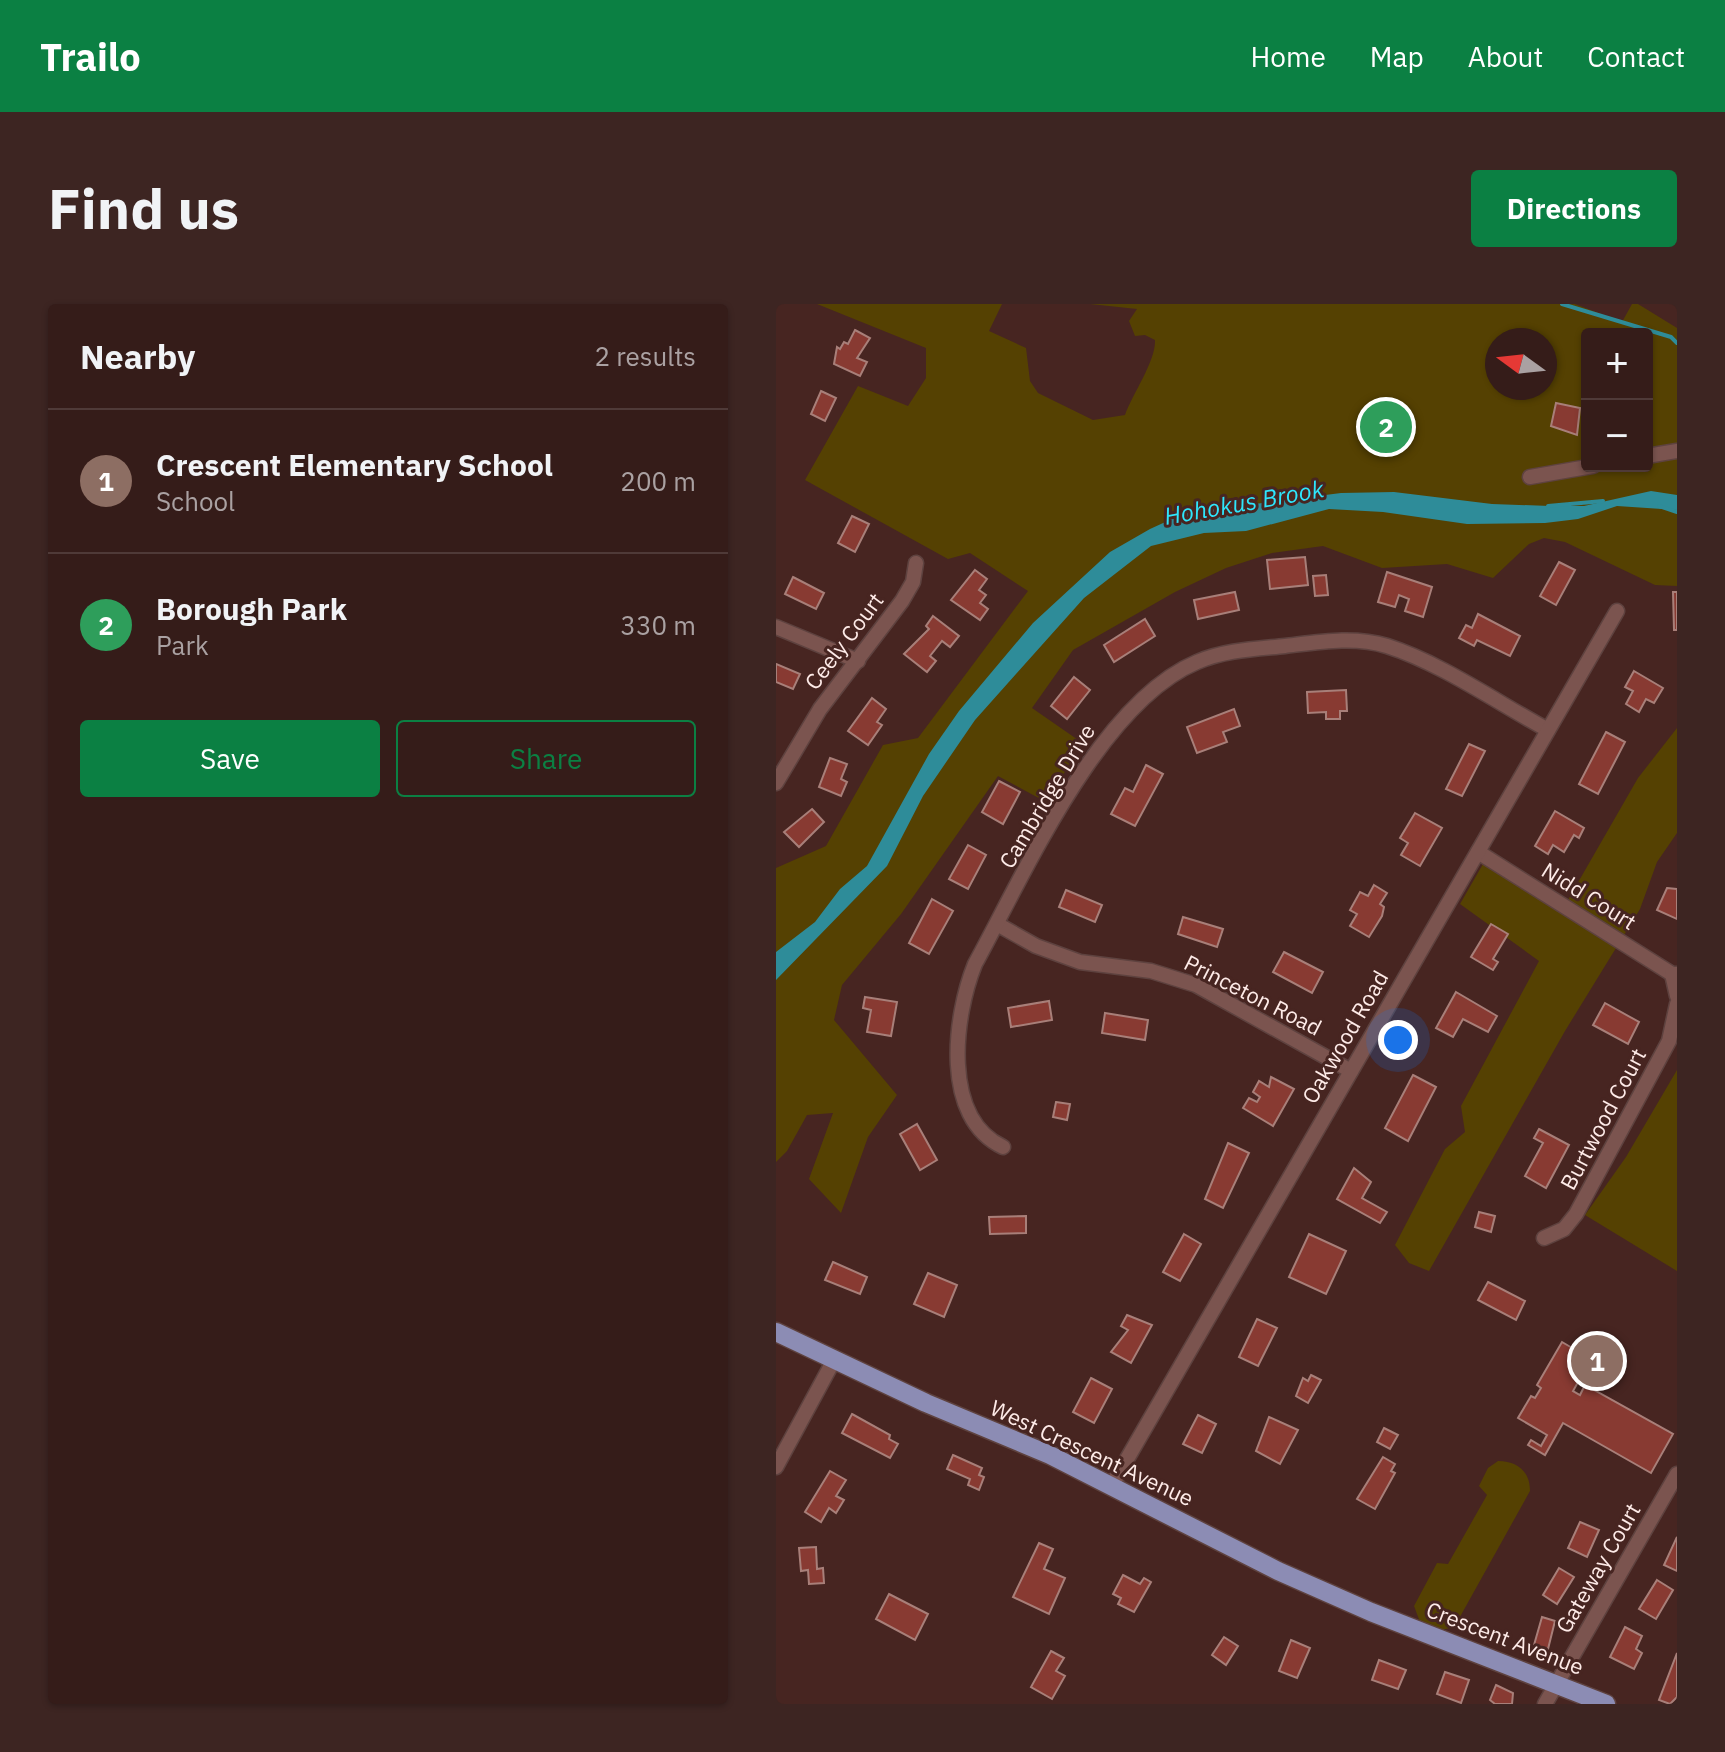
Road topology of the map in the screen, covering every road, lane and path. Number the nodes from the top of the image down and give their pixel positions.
1 (1677, 451) edge
2 (1653, 455) edge
3 (1581, 468) edge
4 (1530, 477) dead end
5 (916, 563) dead end
6 (1617, 611) dead end
7 (776, 627) edge
8 (858, 661) junction
9 (1548, 730) junction
10 (776, 783) edge
11 (1478, 852) junction
12 (997, 924) junction
13 (1674, 974) edge
14 (1677, 996) edge
15 (1677, 1004) edge
16 (1351, 1071) junction
17 (1003, 1147) dead end
18 (1544, 1238) dead end
19 (776, 1332) edge
20 (834, 1360) junction
21 (776, 1467) edge
22 (1677, 1474) edge
23 (1112, 1485) junction
24 (1387, 1618) joint
25 (1557, 1684) junction
26 (1545, 1704) edge
27 (1606, 1704) edge

1 - 2 street
3 - 4 street
5 - 8 street, Ceely Court
6 - 9 street, Oakwood Road
7 - 8 street
8 - 10 street, Ceely Court
9 - 11 street, Oakwood Road
9 - 12 street, Cambridge Drive
11 - 13 street, Nidd Court
11 - 16 street, Oakwood Road
12 - 16 street, Princeton Road
12 - 17 street, Cambridge Drive
13 - 14 street
15 - 18 street, Burtwood Court
16 - 23 street, Oakwood Road
19 - 20 main road, West Crescent Avenue
20 - 21 street
20 - 23 main road, West Crescent Avenue
22 - 25 street, Gateway Court
23 - 24 main road, West Crescent Avenue
24 - 25 main road, Crescent Avenue
25 - 26 street, Gateway Court
25 - 27 main road, Crescent Avenue

